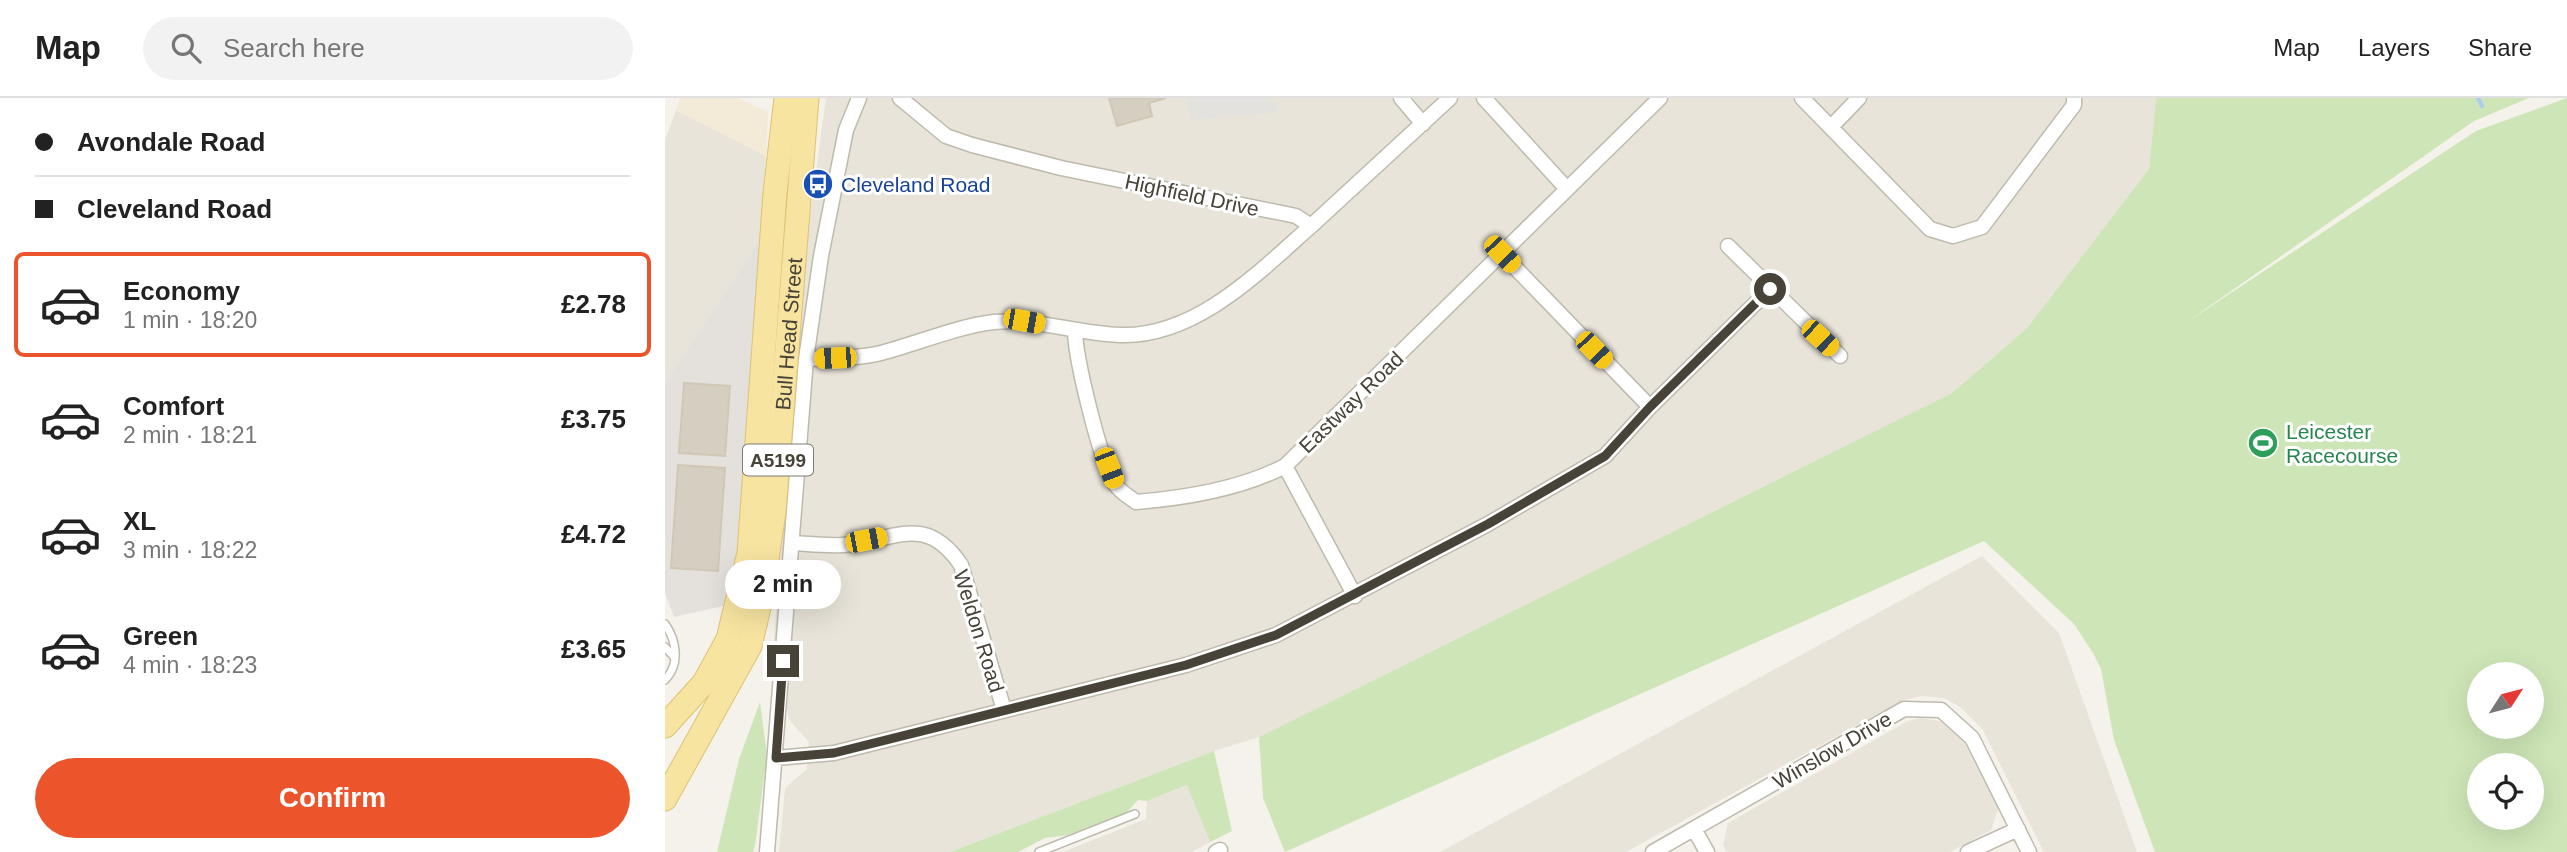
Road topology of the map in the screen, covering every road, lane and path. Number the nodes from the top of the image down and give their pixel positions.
1 (786, 98) edge
2 (807, 98) edge
3 (859, 98) edge
4 (899, 98) edge
5 (1401, 98) edge
6 (1450, 98) edge
7 (1483, 98) edge
8 (1660, 98) edge
9 (1802, 98) edge
10 (1859, 98) edge
11 (2074, 98) edge
12 (1423, 124) junction
13 (1831, 127) junction
14 (1567, 189) junction
15 (1311, 226) junction
16 (1728, 246) dead end
17 (1502, 254) junction
18 (1770, 289) junction
19 (1075, 330) junction
20 (1840, 356) dead end
21 (806, 359) junction
22 (1650, 407) junction
23 (1286, 466) junction
24 (793, 543) junction
25 (1355, 596) junction
26 (665, 624) edge
27 (665, 647) edge
28 (675, 658) junction
29 (665, 680) edge
30 (1003, 710) junction
31 (665, 726) edge
32 (776, 758) junction
33 (665, 799) edge
34 (1135, 814) dead end
35 (1694, 829) junction
36 (2018, 830) junction
37 (767, 852) edge
38 (1038, 852) edge
39 (1653, 852) edge
40 (1707, 852) edge
41 (1968, 852) edge
42 (2029, 852) edge

1 - 31 main road, Bull Head Street / A5199
2 - 33 main road, Bull Head Street / A5199
3 - 21 street
4 - 15 street, Highfield Drive
5 - 12 street
6 - 12 street
7 - 14 street
8 - 14 street, Eastway Road
9 - 13 street
10 - 13 street
11 - 13 street
12 - 15 street
14 - 17 street, Eastway Road
15 - 19 street
16 - 18 street
17 - 22 street
17 - 23 street, Eastway Road
18 - 20 street
18 - 22 street
19 - 21 street
19 - 23 street, Eastway Road
21 - 24 street
22 - 25 street
23 - 25 street
24 - 30 street, Weldon Road
24 - 32 street
25 - 30 street
26 - 28 lane
27 - 28 lane
28 - 29 lane
30 - 32 street
32 - 37 street
34 - 38 lane
35 - 36 street, Winslow Drive
35 - 39 street, Winslow Drive
35 - 40 street
36 - 41 street
36 - 42 street, Winslow Drive

